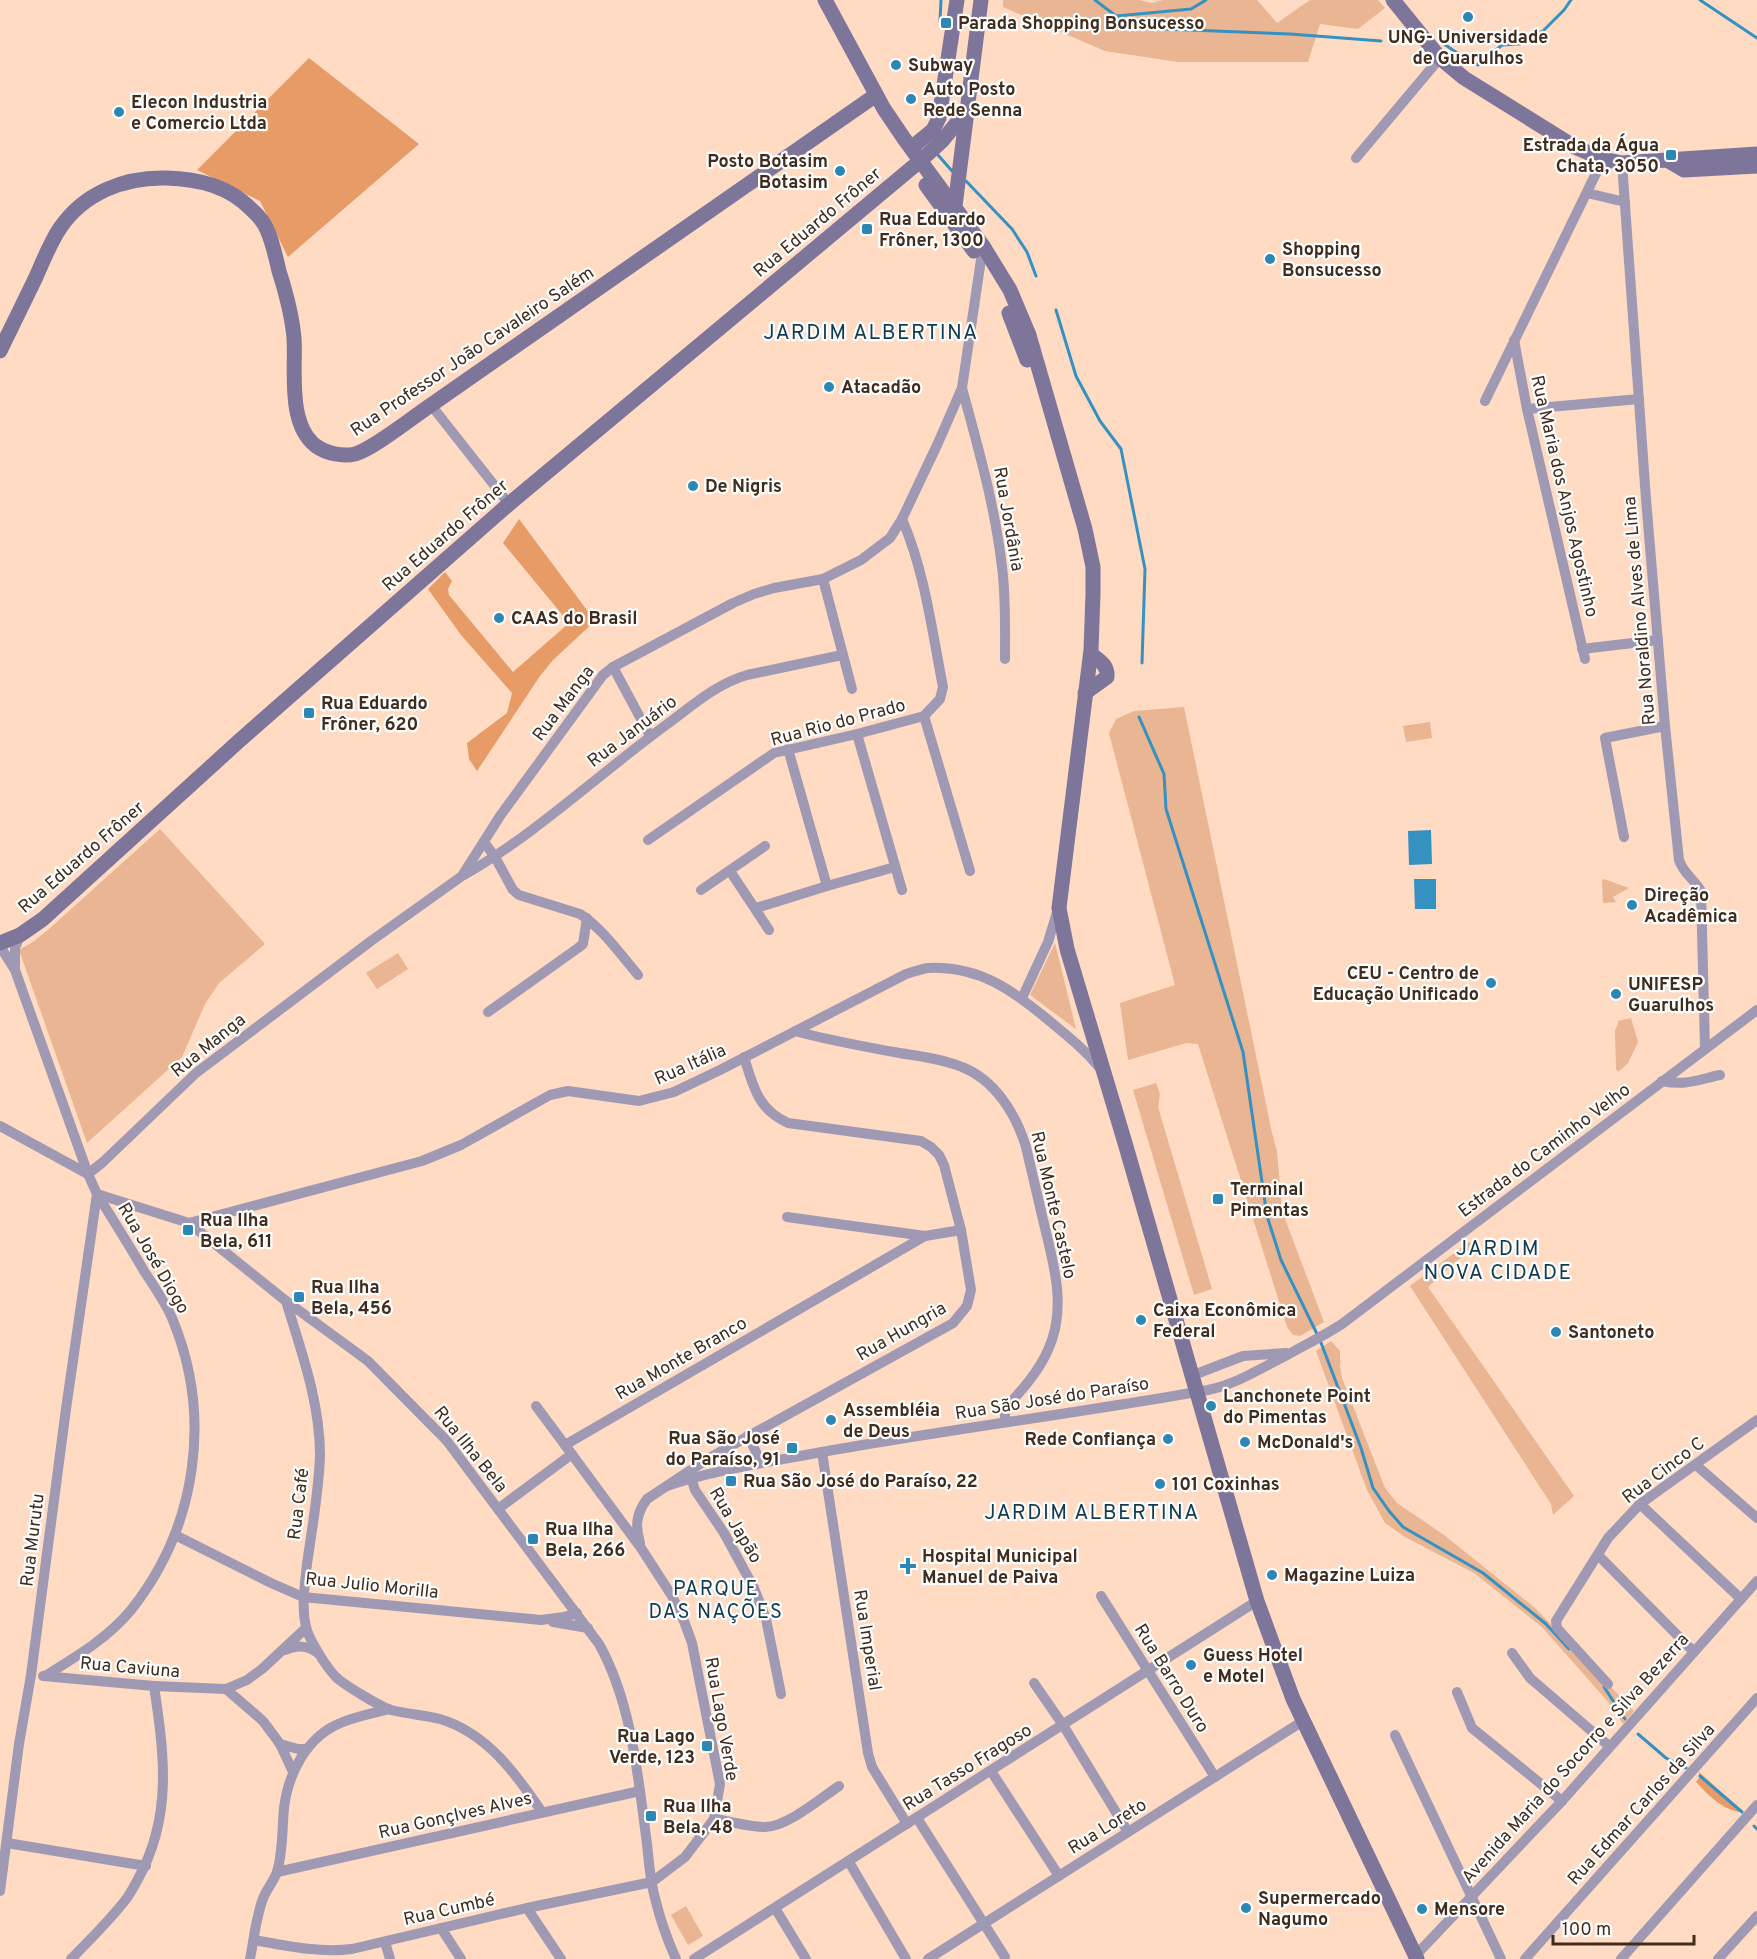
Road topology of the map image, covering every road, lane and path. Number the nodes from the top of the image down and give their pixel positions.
1 (815, 0) edge
2 (825, 0) edge
3 (957, 0) edge
4 (981, 0) edge
5 (1393, 0) edge
6 (1440, 58) junction
7 (872, 98) junction
8 (965, 113) junction
9 (911, 148) junction
10 (1757, 154) edge
11 (1356, 158) dead end
12 (1603, 159) junction
13 (1667, 160) junction
14 (1622, 163) junction
15 (917, 164) junction
16 (1757, 166) edge
17 (1587, 193) junction
18 (1625, 202) junction
19 (955, 206) junction
20 (982, 253) junction
21 (1514, 340) junction
22 (0, 351) edge
23 (962, 388) junction
24 (1639, 399) junction
25 (1485, 401) dead end
26 (431, 405) junction
27 (1527, 409) junction
28 (510, 504) junction
29 (902, 519) junction
30 (823, 579) junction
31 (1658, 640) junction
32 (842, 655) junction
33 (1005, 659) dead end
34 (612, 667) junction
35 (852, 689) dead end
36 (924, 716) junction
37 (1665, 726) junction
38 (857, 734) junction
39 (650, 736) junction
40 (788, 749) junction
41 (1624, 837) dead end
42 (648, 840) dead end
43 (484, 842) junction
44 (765, 846) dead end
45 (495, 857) junction
46 (895, 867) junction
47 (730, 871) junction
48 (970, 871) dead end
49 (462, 876) junction
50 (827, 886) junction
51 (701, 890) dead end
52 (902, 890) dead end
53 (756, 908) junction
54 (1059, 908) junction
55 (587, 918) junction
56 (1053, 924) junction
57 (769, 930) dead end
58 (20, 935) junction
59 (0, 945) edge
60 (15, 970) junction
61 (638, 975) dead end
62 (1022, 998) junction
63 (1757, 1011) edge
64 (488, 1012) dead end
65 (795, 1031) junction
66 (1706, 1048) junction
67 (744, 1058) junction
68 (1104, 1072) junction
69 (1720, 1075) dead end
70 (1662, 1081) junction
71 (0, 1126) edge
72 (88, 1174) junction
73 (97, 1194) junction
74 (787, 1216) dead end
75 (189, 1223) junction
76 (961, 1230) junction
77 (926, 1236) junction
78 (286, 1300) junction
79 (304, 1314) junction
80 (298, 1342) junction
81 (1290, 1353) junction
82 (1191, 1376) junction
83 (1196, 1392) junction
84 (536, 1407) dead end
85 (1757, 1420) edge
86 (1006, 1422) junction
87 (748, 1435) junction
88 (568, 1449) junction
89 (822, 1452) junction
90 (761, 1463) junction
91 (1696, 1465) junction
92 (691, 1478) junction
93 (667, 1486) junction
94 (1640, 1504) junction
95 (498, 1509) junction
96 (1757, 1518) edge
97 (175, 1535) junction
98 (641, 1548) junction
99 (1598, 1555) junction
100 (1757, 1581) edge
101 (1101, 1596) dead end
102 (303, 1597) junction
103 (1741, 1599) junction
104 (1257, 1601) junction
105 (577, 1613) junction
106 (541, 1620) junction
107 (306, 1628) junction
108 (588, 1628) junction
109 (282, 1651) junction
110 (1694, 1652) junction
111 (1512, 1653) dead end
112 (320, 1655) junction
113 (1149, 1671) junction
114 (31, 1675) junction
115 (45, 1676) junction
116 (247, 1680) junction
117 (1034, 1683) dead end
118 (1608, 1684) dead end
119 (154, 1686) junction
120 (226, 1689) junction
121 (360, 1692) junction
122 (1457, 1692) dead end
123 (781, 1694) dead end
124 (1757, 1698) edge
125 (245, 1704) junction
126 (389, 1709) junction
127 (353, 1719) junction
128 (1303, 1721) junction
129 (1063, 1725) junction
130 (1395, 1735) dead end
131 (280, 1744) junction
132 (1609, 1746) junction
133 (307, 1749) junction
134 (991, 1771) junction
135 (293, 1772) junction
136 (1215, 1777) junction
137 (839, 1786) dead end
138 (640, 1791) junction
139 (1562, 1801) junction
140 (1757, 1805) edge
141 (542, 1812) junction
142 (917, 1818) junction
143 (714, 1819) junction
144 (907, 1824) junction
145 (1128, 1832) junction
146 (7, 1843) junction
147 (849, 1862) junction
148 (146, 1866) junction
149 (277, 1872) junction
150 (1059, 1876) junction
151 (652, 1882) junction
152 (0, 1891) edge
153 (1472, 1897) junction
154 (527, 1908) junction
155 (775, 1908) junction
156 (1757, 1916) edge
157 (984, 1924) junction
158 (441, 1928) junction
159 (254, 1940) junction
160 (385, 1942) junction
161 (1005, 1957) dead end
162 (1417, 1957) edge
163 (71, 1959) edge
164 (250, 1959) edge
165 (390, 1959) edge
166 (461, 1959) edge
167 (561, 1959) edge
168 (676, 1959) edge
169 (694, 1959) edge
170 (806, 1959) edge
171 (906, 1959) edge
172 (928, 1959) edge
173 (1501, 1959) edge
174 (1525, 1959) edge
175 (1621, 1959) edge
176 (1718, 1959) edge

1 - 7 main road
2 - 7 main road
3 - 9 main road
4 - 8 main road
5 - 6 main road
6 - 11 street
6 - 12 main road
7 - 9 main road
7 - 15 main road
7 - 26 main road, Rua Professor João Cavaleiro Salém
8 - 15 main road, Rua Eduardo Frôner
8 - 19 main road
9 - 15 main road
10 - 13 main road
12 - 14 main road
12 - 17 street, Rua Maria dos Anjos Agostinho
13 - 14 main road
13 - 16 main road
14 - 18 street, Rua Noraldino Alves de Lima
15 - 19 main road
15 - 20 main road
15 - 28 main road, Rua Eduardo Frôner
17 - 18 street
17 - 21 street, Rua Maria dos Anjos Agostinho
18 - 24 street, Rua Noraldino Alves de Lima
19 - 20 main road
20 - 23 street, Rua Manga
20 - 54 main road
20 - 56 main road
21 - 25 street, Rua Maria dos Anjos Agostinho
21 - 27 street, Rua Maria dos Anjos Agostinho
22 - 26 main road, Rua Professor João Cavaleiro Salém
23 - 29 street, Rua Manga
23 - 33 street, Rua Jordânia
24 - 27 street
24 - 31 street, Rua Noraldino Alves de Lima
26 - 28 street
27 - 31 street, Rua Maria dos Anjos Agostinho
28 - 58 main road, Rua Eduardo Frôner
29 - 30 street, Rua Manga
29 - 36 street, Rua Rio do Prado
30 - 32 street
30 - 34 street, Rua Manga
31 - 37 street, Rua Noraldino Alves de Lima
32 - 35 street
32 - 39 street, Rua Januário
34 - 39 street
34 - 43 street, Rua Manga
36 - 38 street, Rua Rio do Prado
36 - 48 street
37 - 41 street
37 - 66 street, Rua Noraldino Alves de Lima
38 - 40 street, Rua Rio do Prado
38 - 46 street
39 - 45 street, Rua Januário
40 - 42 street, Rua Rio do Prado
40 - 50 street
43 - 45 street
43 - 49 street, Rua Manga
44 - 47 street
45 - 49 street, Rua Januário
45 - 55 street
46 - 50 street
46 - 52 street
47 - 51 street
47 - 53 street
49 - 72 street, Rua Manga
50 - 53 street
53 - 57 street
54 - 56 street
54 - 68 main road
55 - 61 street
55 - 64 street
56 - 62 street
56 - 68 main road
58 - 59 main road, Rua Eduardo Frôner
58 - 60 street
59 - 60 street
60 - 72 street
62 - 65 street, Rua Itália
62 - 68 street, Rua Itália
63 - 66 street, Estrada do Caminho Velho
65 - 67 street, Rua Itália
65 - 86 street, Rua Monte Castelo
66 - 70 street, Estrada do Caminho Velho
67 - 75 street, Rua Itália
67 - 76 street, Rua Hungria
68 - 82 main road
69 - 70 street
70 - 81 street, Estrada do Caminho Velho
71 - 72 street
72 - 73 street
73 - 75 street, Rua Ilha Bela
73 - 97 street, Rua José Diogo
73 - 114 street, Rua Murutu
74 - 77 street
75 - 78 street, Rua Ilha Bela
76 - 77 street
76 - 87 street, Rua Hungria
77 - 88 street, Rua Monte Branco
78 - 79 street, Rua Ilha Bela
78 - 80 street, Rua Café
79 - 80 street, Rua Café
79 - 95 street, Rua Ilha Bela
80 - 102 street, Rua Café
81 - 82 street, Estrada do Caminho Velho
81 - 83 street, Estrada do Caminho Velho
82 - 83 main road
83 - 86 street, Rua São José do Paraíso
83 - 104 main road
84 - 88 street
85 - 91 street, Rua Cinco C
86 - 89 street, Rua São José do Paraíso
87 - 90 street
87 - 93 street, Rua Hungria
88 - 95 street, Rua Monte Branco
88 - 98 street
89 - 90 street, Rua São José do Paraíso
89 - 144 street, Rua Imperial
90 - 92 street, Rua São José do Paraíso
91 - 94 street, Rua Cinco C
91 - 96 street
92 - 93 street, Rua São José do Paraíso
92 - 123 street, Rua Japão
93 - 98 street, Rua Hungria
94 - 99 street, Rua Cinco C
94 - 103 street
95 - 105 street, Rua Ilha Bela
97 - 102 street, Rua Julio Morilla
97 - 115 street, Rua José Diogo
98 - 143 street, Rua Lago Verde
99 - 110 street
99 - 118 street, Rua Cinco C
100 - 103 street, Avenida Maria do Socorro e Silva Bezerra
101 - 113 street, Rua Barro Duro
102 - 106 street, Rua Julio Morilla
102 - 107 street, Rua Café
103 - 110 street, Avenida Maria do Socorro e Silva Bezerra
104 - 113 street, Rua Tasso Fragoso
104 - 128 main road
105 - 106 street, Rua Julio Morilla
105 - 108 street, Rua Ilha Bela
106 - 108 street
107 - 109 street
107 - 112 street
108 - 138 street, Rua Ilha Bela
109 - 112 street
109 - 116 street
110 - 132 street, Avenida Maria do Socorro e Silva Bezerra
111 - 132 street
112 - 121 street
113 - 129 street, Rua Tasso Fragoso
113 - 136 street, Rua Barro Duro
114 - 115 street, Rua Caviuna
114 - 146 street, Rua Murutu
115 - 119 street, Rua Caviuna
116 - 120 street
116 - 125 street
117 - 129 street
119 - 120 street, Rua Caviuna
119 - 148 street
120 - 125 street
121 - 126 street
121 - 127 street
122 - 139 street
124 - 174 street, Rua Edmar Carlos da Silva
125 - 131 street
126 - 127 street
126 - 141 street
127 - 133 street
128 - 136 street, Rua Loreto
128 - 162 main road
129 - 134 street, Rua Tasso Fragoso
129 - 145 street
130 - 153 street
131 - 133 street
131 - 135 street
132 - 139 street, Avenida Maria do Socorro e Silva Bezerra
133 - 135 street
134 - 142 street, Rua Tasso Fragoso
134 - 150 street
135 - 149 street
136 - 145 street, Rua Loreto
137 - 143 street
138 - 141 street, Rua Gonçlves Alves
138 - 151 street, Rua Ilha Bela
139 - 153 street, Avenida Maria do Socorro e Silva Bezerra
140 - 175 street
141 - 149 street, Rua Gonçlves Alves
142 - 144 street, Rua Tasso Fragoso
142 - 157 street
143 - 151 street, Rua Lago Verde
144 - 147 street, Rua Tasso Fragoso
145 - 150 street, Rua Loreto
146 - 148 street
146 - 152 street, Rua Murutu
147 - 155 street, Rua Tasso Fragoso
147 - 171 street
148 - 163 street
149 - 159 street
150 - 157 street, Rua Loreto
151 - 154 street, Rua Cumbé
151 - 168 street, Rua Ilha Bela
153 - 162 street, Avenida Maria do Socorro e Silva Bezerra
153 - 173 street
154 - 158 street, Rua Cumbé
154 - 167 street
155 - 169 street, Rua Tasso Fragoso
155 - 170 street
156 - 176 street
157 - 161 street
157 - 172 street, Rua Loreto
158 - 160 street, Rua Cumbé
158 - 166 street
159 - 160 street, Rua Cumbé
159 - 164 street
160 - 165 street

